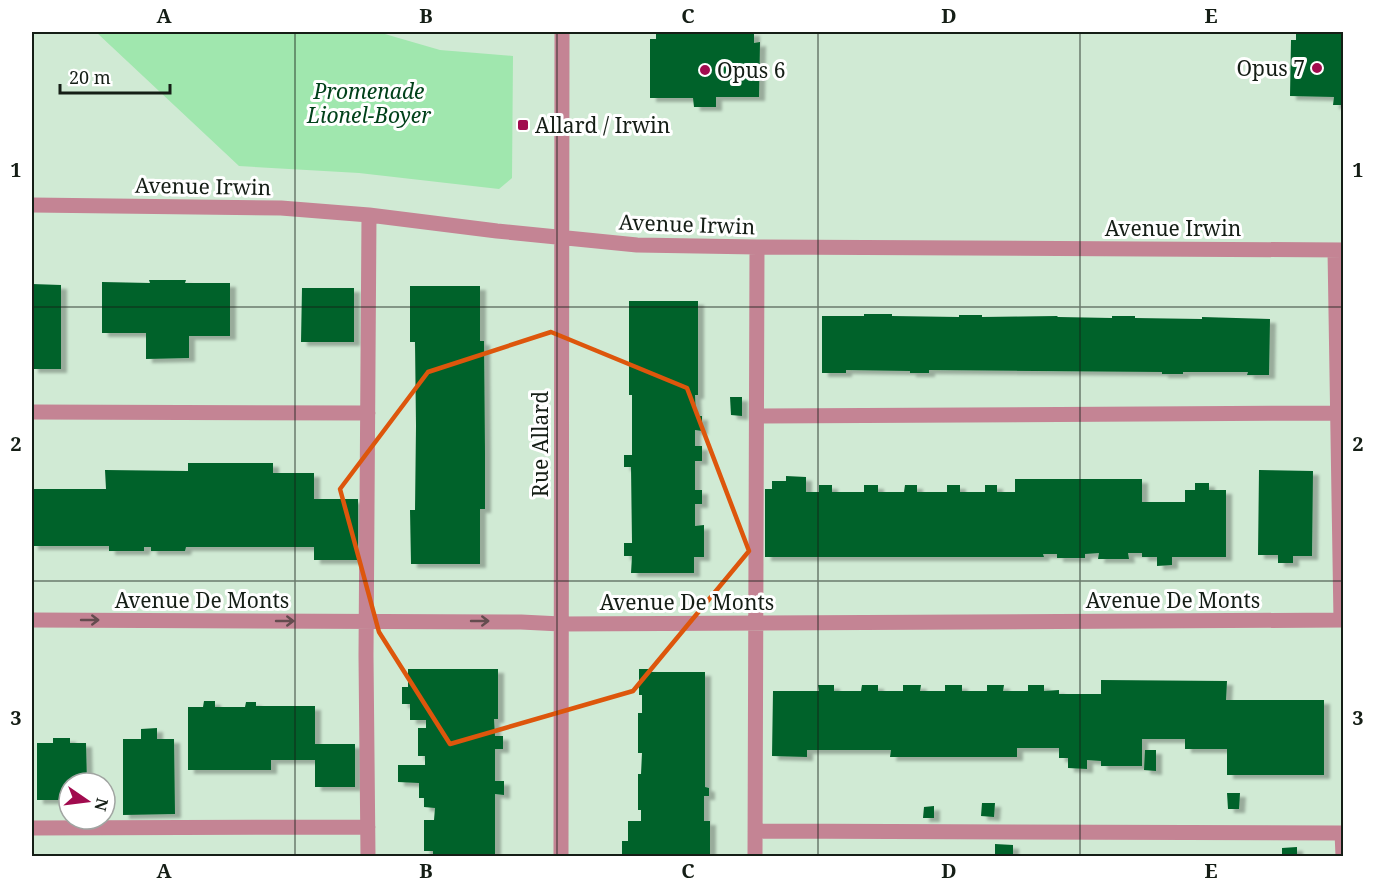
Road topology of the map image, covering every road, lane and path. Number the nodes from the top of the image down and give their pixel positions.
1 (562, 32) edge
2 (32, 205) edge
3 (369, 215) junction
4 (561, 237) junction
5 (757, 247) junction
6 (1339, 250) edge
7 (32, 412) edge
8 (368, 413) junction
9 (1337, 413) junction
10 (757, 416) junction
11 (32, 620) edge
12 (1342, 620) edge
13 (367, 621) junction
14 (755, 623) junction
15 (561, 624) junction
16 (368, 827) junction
17 (32, 828) edge
18 (755, 831) junction
19 (368, 856) edge
20 (561, 856) edge
21 (755, 856) edge
22 (1343, 856) edge

1 - 4 street, Rue Allard
2 - 3 street, Avenue Irwin
3 - 4 street, Avenue Irwin
3 - 8 street
4 - 5 street, Avenue Irwin
4 - 15 street, Rue Allard
5 - 6 street, Avenue Irwin
5 - 10 street
6 - 9 street
7 - 8 street
8 - 13 street
9 - 10 street
9 - 12 street
10 - 14 street
11 -> 13 street, Avenue De Monts
12 - 14 street, Avenue De Monts
13 -> 15 street, Avenue De Monts
13 - 16 street
14 - 15 street, Avenue De Monts
14 - 18 street
15 - 20 street, Rue Allard
16 - 17 street
16 - 19 street
18 - 21 street
18 - 22 street

